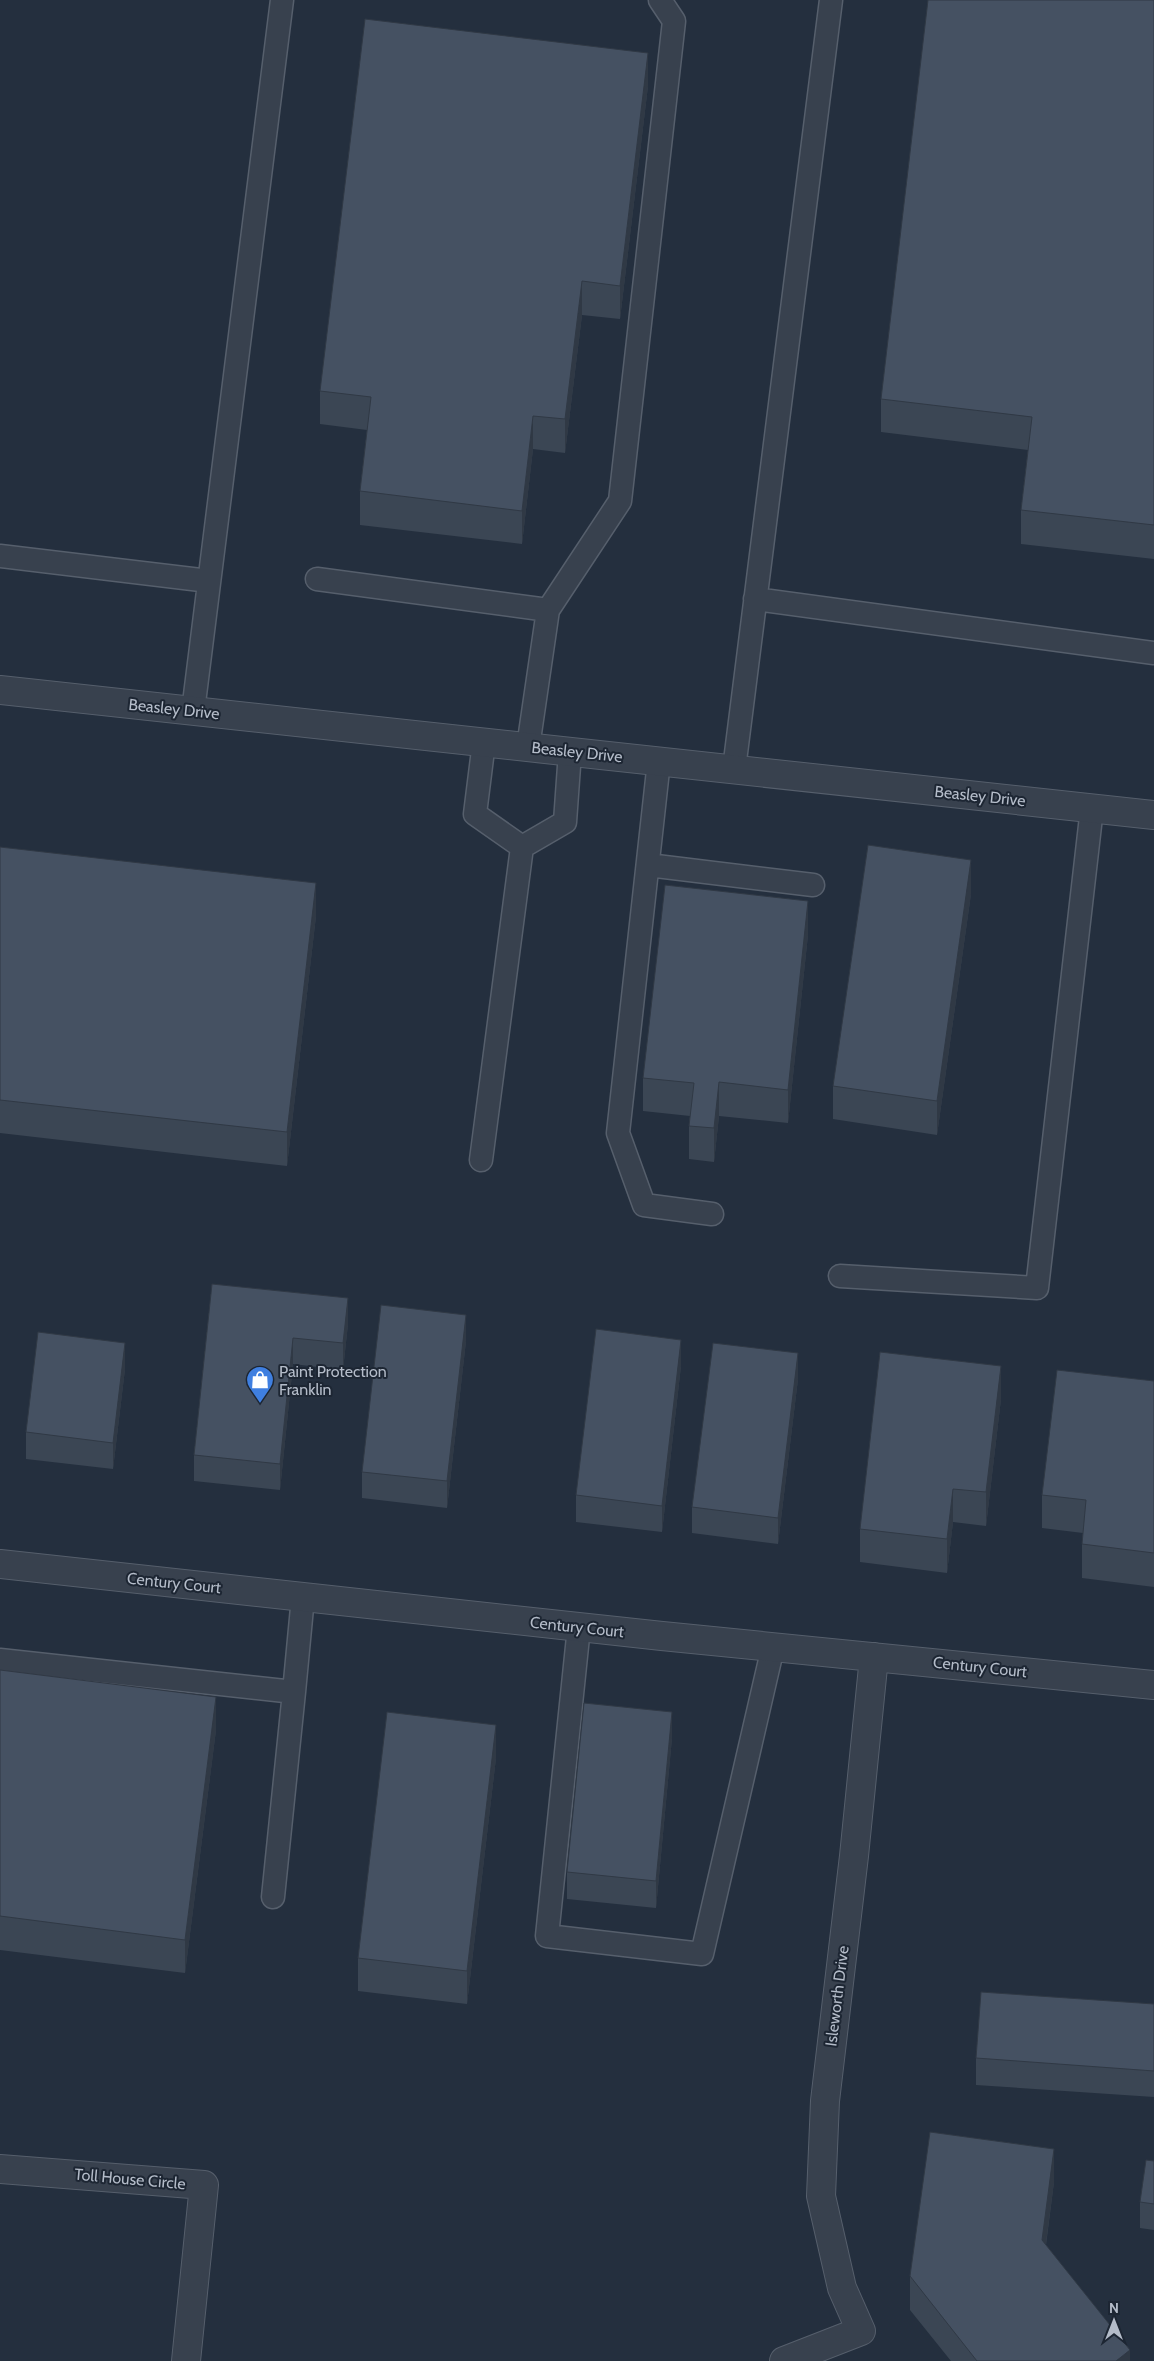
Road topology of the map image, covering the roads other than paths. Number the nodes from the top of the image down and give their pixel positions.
1 (282, 0) edge
2 (660, 0) edge
3 (831, 0) edge
4 (0, 556) edge
5 (316, 579) dead end
6 (209, 581) junction
7 (755, 599) junction
8 (548, 610) junction
9 (1154, 653) edge
10 (0, 690) edge
11 (193, 711) junction
12 (484, 742) junction
13 (528, 747) junction
14 (570, 752) junction
15 (659, 761) junction
16 (734, 769) junction
17 (1092, 808) junction
18 (1154, 815) edge
19 (522, 847) junction
20 (648, 865) junction
21 (814, 885) dead end
22 (481, 1160) dead end
23 (712, 1214) dead end
24 (840, 1276) dead end
25 (0, 1564) edge
26 (303, 1597) junction
27 (579, 1627) junction
28 (773, 1647) junction
29 (874, 1657) junction
30 (0, 1660) edge
31 (1154, 1684) edge
32 (294, 1692) junction
33 (273, 1897) dead end
34 (0, 2169) edge
35 (186, 2361) edge
36 (784, 2361) edge

1 - 6 lane
2 - 8 lane
3 - 7 lane
4 - 6 lane
5 - 8 lane
6 - 11 lane
7 - 9 lane
7 - 16 lane
8 - 13 lane
10 - 11 street, Beasley Drive
11 - 12 street, Beasley Drive
12 - 13 street, Beasley Drive
12 - 19 lane
13 - 14 street, Beasley Drive
14 - 15 street, Beasley Drive
14 - 19 lane
15 - 16 street, Beasley Drive
15 - 20 lane
16 - 17 street, Beasley Drive
17 - 18 street, Beasley Drive
17 - 24 lane
19 - 22 lane
20 - 21 lane
20 - 23 lane
25 - 26 street, Century Court
26 - 27 street, Century Court
26 - 32 lane
27 - 28 street, Century Court
27 - 28 lane
28 - 29 street, Century Court
29 - 31 street, Century Court
29 - 36 street, Isleworth Drive
30 - 32 lane
32 - 33 lane
34 - 35 street, Toll House Circle

